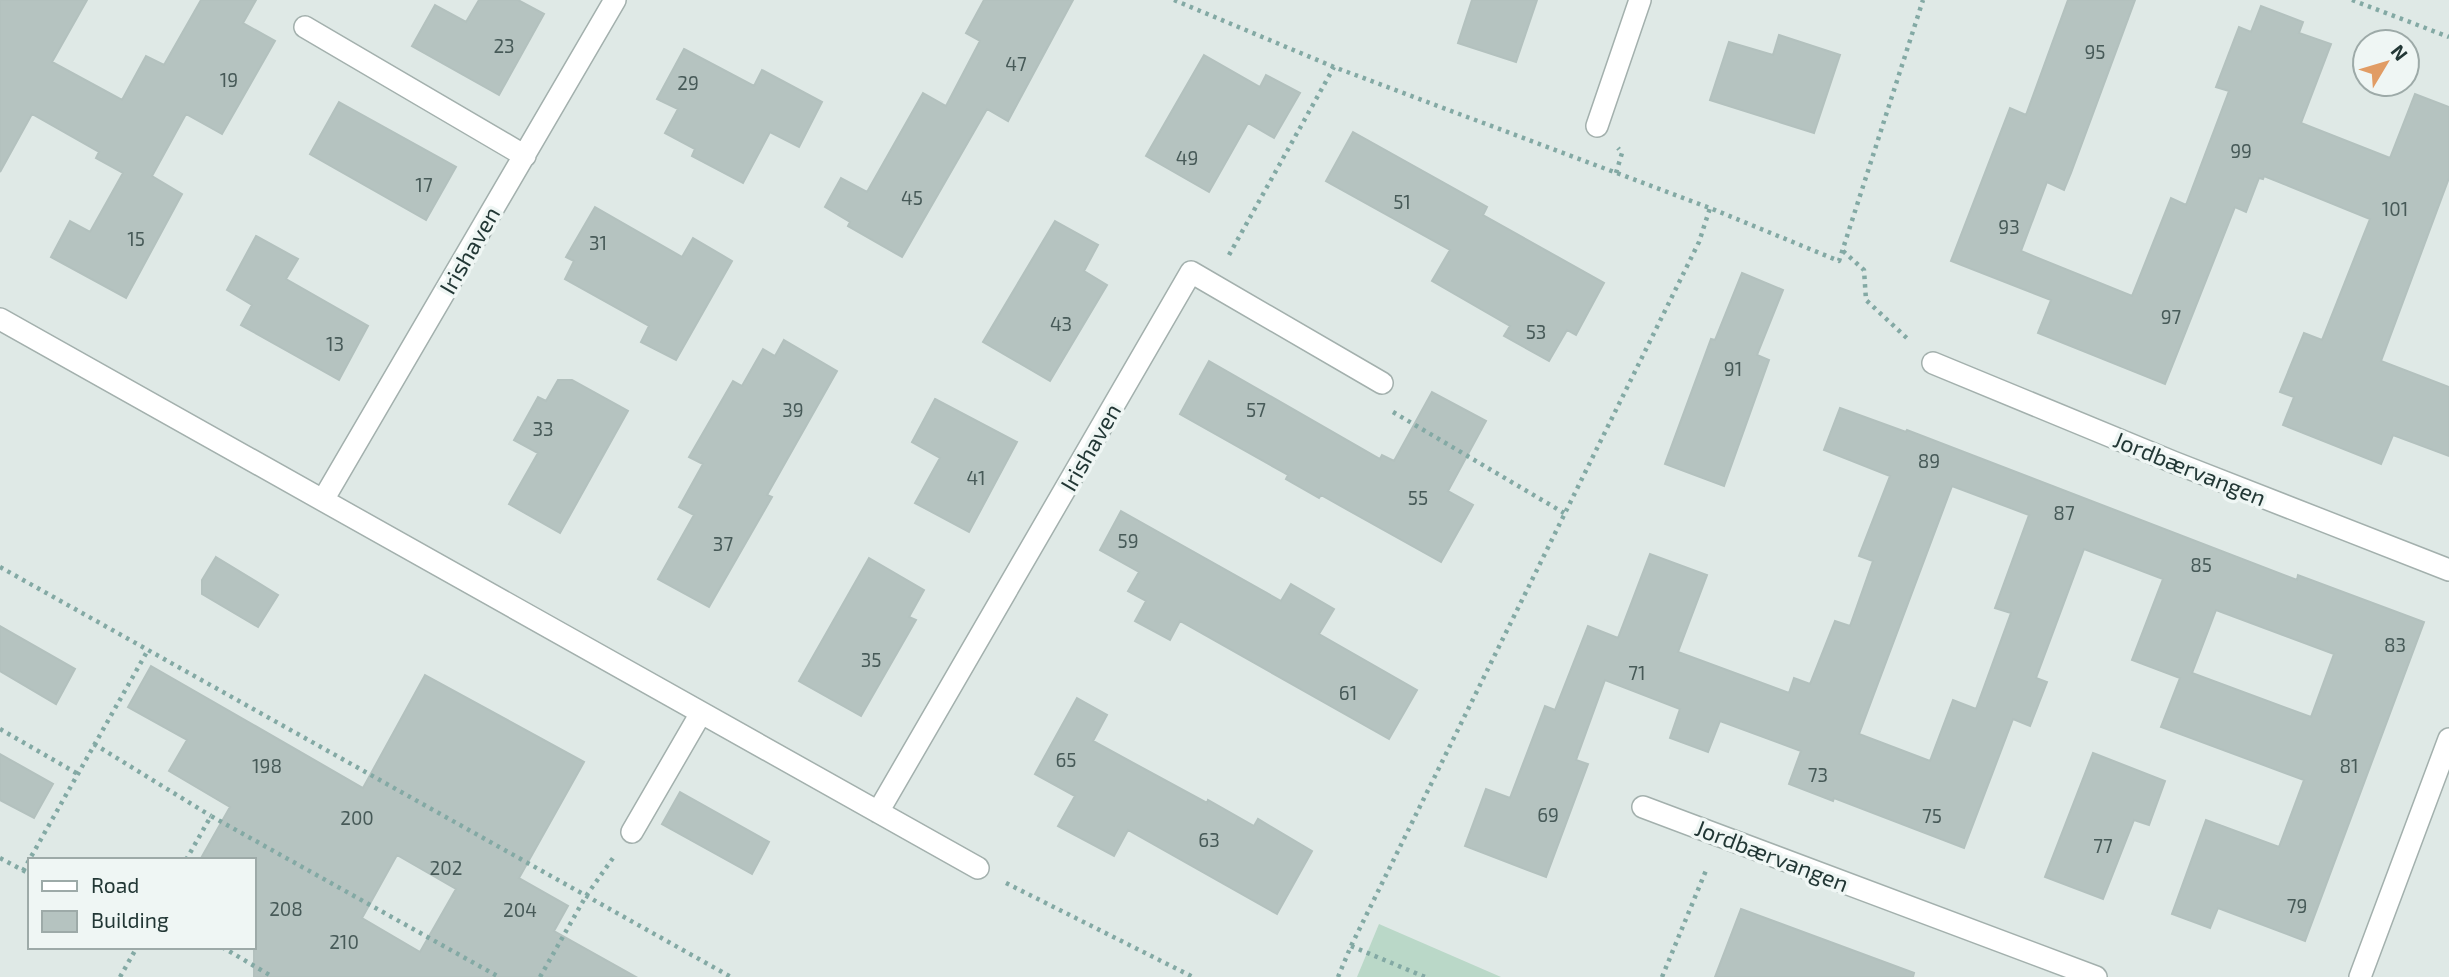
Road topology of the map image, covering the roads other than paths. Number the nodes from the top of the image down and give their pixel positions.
1 (615, 0) edge
2 (1640, 0) edge
3 (305, 27) dead end
4 (1597, 126) dead end
5 (524, 156) junction
6 (0, 319) edge
7 (1933, 363) road end
8 (1382, 383) road end
9 (323, 500) junction
10 (2449, 570) edge
11 (701, 713) junction
12 (2449, 739) edge
13 (1643, 807) dead end
14 (878, 812) junction
15 (632, 832) road end
16 (978, 868) road end
17 (2096, 977) edge
18 (2360, 977) edge

1 - 5 street, Irishaven
2 - 4 street
3 - 5 street
5 - 9 street, Irishaven
6 - 9 street
7 - 10 street, Jordbærvangen
8 - 14 street, Irishaven
9 - 11 street
11 - 14 street
11 - 15 street
12 - 18 street
13 - 17 street, Jordbærvangen
14 - 16 street

